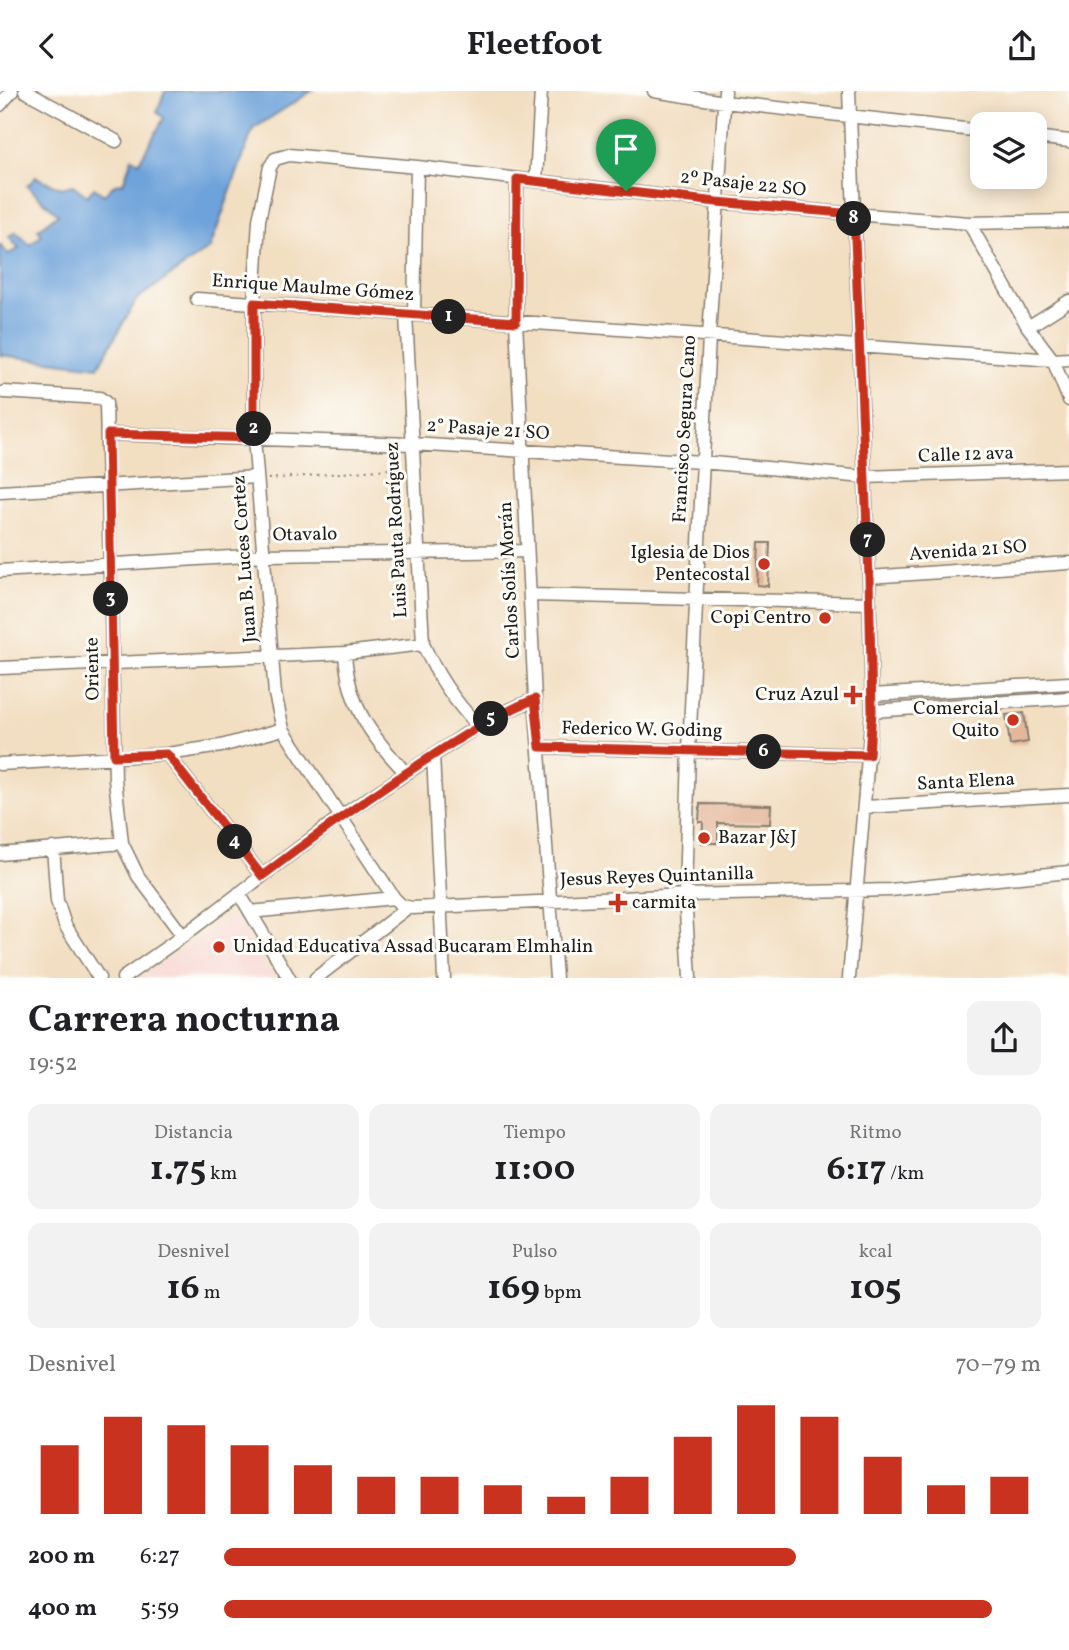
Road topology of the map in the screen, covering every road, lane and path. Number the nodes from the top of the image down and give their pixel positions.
1 (12, 91) edge
2 (25, 91) edge
3 (541, 91) edge
4 (654, 91) edge
5 (849, 91) edge
6 (724, 97) edge
7 (0, 105) edge
8 (850, 116) junction
9 (970, 130) edge
10 (1047, 138) edge
11 (116, 141) dead end
12 (1069, 141) edge
13 (289, 155) joint
14 (417, 167) junction
15 (517, 179) junction
16 (536, 181) junction
17 (717, 202) junction
18 (854, 214) junction
19 (1069, 221) edge
20 (970, 223) junction
21 (197, 299) dead end
22 (1069, 301) edge
23 (254, 303) junction
24 (410, 314) junction
25 (516, 322) junction
26 (1028, 327) junction
27 (709, 336) junction
28 (860, 347) junction
29 (1069, 359) edge
30 (1053, 360) junction
31 (4, 392) dead end
32 (1069, 399) edge
33 (108, 434) junction
34 (254, 438) junction
35 (412, 444) junction
36 (522, 451) junction
37 (702, 462) junction
38 (413, 467) junction
39 (1069, 470) edge
40 (864, 477) junction
41 (258, 478) junction
42 (109, 484) junction
43 (0, 492) edge
44 (527, 551) junction
45 (417, 552) junction
46 (265, 555) junction
47 (1069, 563) edge
48 (110, 566) junction
49 (0, 571) edge
50 (869, 577) junction
51 (530, 595) junction
52 (696, 598) junction
53 (870, 603) junction
54 (423, 644) junction
55 (345, 653) junction
56 (271, 656) junction
57 (113, 663) junction
58 (0, 669) edge
59 (1069, 683) edge
60 (872, 695) junction
61 (1069, 698) edge
62 (535, 699) junction
63 (872, 711) junction
64 (478, 726) junction
65 (282, 729) junction
66 (540, 747) junction
67 (689, 750) junction
68 (167, 754) junction
69 (433, 755) junction
70 (869, 755) junction
71 (114, 756) junction
72 (0, 764) edge
73 (406, 773) junction
74 (1069, 795) edge
75 (865, 807) junction
76 (340, 817) junction
77 (122, 843) junction
78 (52, 848) junction
79 (0, 855) edge
80 (1069, 871) edge
81 (262, 876) junction
82 (857, 890) junction
83 (239, 893) junction
84 (685, 895) junction
85 (394, 898) junction
86 (548, 900) junction
87 (439, 906) junction
88 (407, 908) junction
89 (250, 912) junction
90 (183, 936) junction
91 (99, 978) edge
92 (123, 978) edge
93 (289, 978) edge
94 (316, 978) edge
95 (444, 978) edge
96 (556, 978) edge
97 (690, 978) edge
98 (849, 978) edge

1 - 7 street
2 - 11 street
3 - 16 street
4 - 6 street
5 - 8 street
6 - 8 street
6 - 17 street, Francisco Segura Cano
8 - 9 street
8 - 18 street
10 - 12 street
13 - 14 street, 2º Pasaje 22 SO
13 - 23 street, Juan B. Luces Cortez
14 - 15 street, 2º Pasaje 22 SO
14 - 24 street, Luis Pauta Rodríguez
15 - 16 street, 2º Pasaje 22 SO
15 - 25 street, Carlos Solís Morán
16 - 17 street, 2º Pasaje 22 SO
17 - 18 street, 2º Pasaje 22 SO
17 - 27 street, Francisco Segura Cano
18 - 20 street, 2º Pasaje 22 SO
18 - 28 street
19 - 20 street, 2º Pasaje 22 SO
20 - 26 street
21 - 23 street, Enrique Maulme Gómez
22 - 26 street
23 - 24 street, Enrique Maulme Gómez
23 - 34 street, Juan B. Luces Cortez
24 - 25 street, Enrique Maulme Gómez
24 - 35 street, Luis Pauta Rodríguez
25 - 27 street, Enrique Maulme Gómez
25 - 36 street, Carlos Solís Morán
26 - 30 street
27 - 28 street, Enrique Maulme Gómez
27 - 37 street, Francisco Segura Cano
28 - 30 street, Enrique Maulme Gómez
28 - 40 street
29 - 30 street, Enrique Maulme Gómez
30 - 32 street
31 - 33 street, Oriente
33 - 34 street, 2° Pasaje 21 SO
33 - 42 street, Oriente
34 - 35 street, 2° Pasaje 21 SO
34 - 41 street, Juan B. Luces Cortez
35 - 36 street, 2° Pasaje 21 SO
35 - 38 street, Luis Pauta Rodríguez
36 - 37 street, 2° Pasaje 21 SO
36 - 44 street, Carlos Solís Morán
37 - 40 street, 2° Pasaje 21 SO
37 - 52 street, Francisco Segura Cano
38 - 41 path
38 - 45 street, Luis Pauta Rodríguez
39 - 40 street, Calle 12 ava
40 - 50 street
41 - 42 street
41 - 46 street, Juan B. Luces Cortez
42 - 43 street
42 - 48 street, Oriente
44 - 45 street, Otavalo
44 - 51 street, Carlos Solís Morán
45 - 46 street, Otavalo
45 - 54 street, Luis Pauta Rodríguez
46 - 48 street, Otavalo
46 - 56 street, Juan B. Luces Cortez
47 - 50 street, Avenida 21 SO
48 - 49 street, Otavalo
48 - 57 street, Oriente
50 - 53 street
51 - 52 street
51 - 62 street, Carlos Solís Morán
52 - 53 street
52 - 67 street, Francisco Segura Cano
53 - 60 street
54 - 55 street
54 - 64 street, Luis Pauta Rodríguez
55 - 56 street
55 - 73 street
56 - 57 street
56 - 65 street, Juan B. Luces Cortez
57 - 58 street
57 - 71 street, Oriente
59 - 60 street
60 - 63 street
61 - 63 street
62 - 64 street
62 - 66 street, Carlos Solís Morán
63 - 70 street
64 - 69 street
65 - 68 street
65 - 76 street, Juan B. Luces Cortez
66 - 67 street, Federico W. Goding
66 - 86 street, Carlos Solís Morán
67 - 70 street, Federico W. Goding
67 - 84 street, Francisco Segura Cano
68 - 71 street
68 - 81 street
69 - 73 street
69 - 87 street
70 - 75 street
71 - 72 street
71 - 77 street, Oriente
73 - 76 street
74 - 75 street, Santa Elena
75 - 82 street
76 - 81 street
76 - 85 street, Juan B. Luces Cortez
77 - 78 street
77 - 90 street, Oriente
78 - 79 street
78 - 91 street
80 - 82 street, Jesus Reyes Quintanilla
81 - 83 street
82 - 84 street, Jesus Reyes Quintanilla
82 - 98 street
83 - 89 street
83 - 90 street
84 - 86 street, Jesus Reyes Quintanilla
84 - 97 street, Francisco Segura Cano
85 - 88 street
85 - 89 street
86 - 87 street, Jesus Reyes Quintanilla
86 - 96 street, Carlos Solís Morán
87 - 88 street, Jesus Reyes Quintanilla
87 - 95 street
88 - 94 street
89 - 93 street
90 - 92 street

